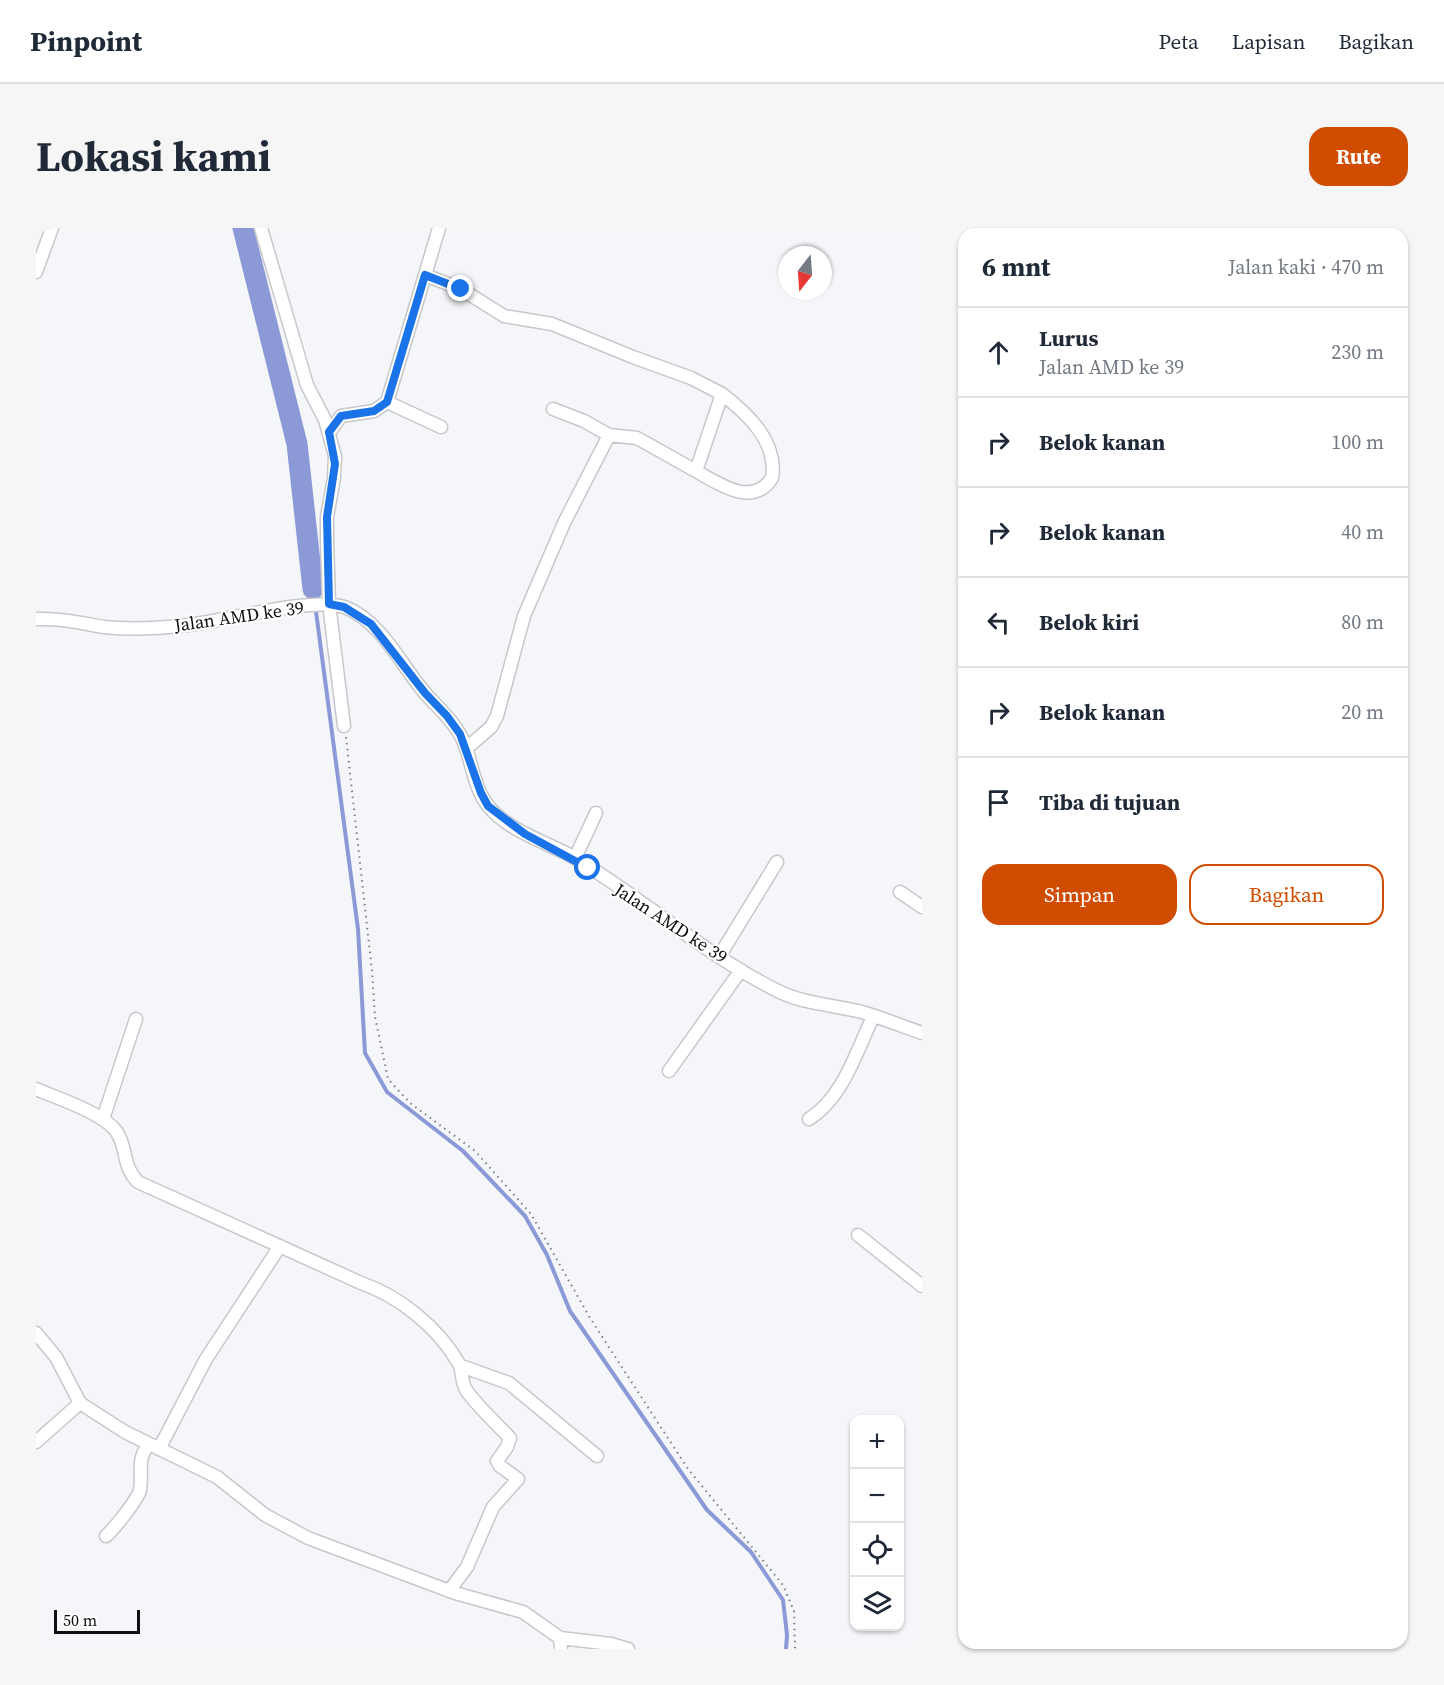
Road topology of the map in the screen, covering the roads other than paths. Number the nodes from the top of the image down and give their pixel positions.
1 (52, 228) edge
2 (261, 228) edge
3 (440, 228) edge
4 (36, 272) edge
5 (425, 275) junction
6 (722, 394) junction
7 (387, 402) junction
8 (553, 409) dead end
9 (441, 427) dead end
10 (329, 432) junction
11 (609, 435) junction
12 (696, 471) junction
13 (329, 604) junction
14 (36, 619) edge
15 (344, 726) road end
16 (466, 748) junction
17 (596, 813) dead end
18 (575, 858) junction
19 (777, 862) dead end
20 (900, 892) dead end
21 (922, 907) edge
22 (720, 955) junction
23 (741, 970) junction
24 (873, 1017) junction
25 (136, 1019) dead end
26 (922, 1033) edge
27 (669, 1071) dead end
28 (36, 1089) edge
29 (103, 1119) junction
30 (809, 1119) dead end
31 (858, 1235) dead end
32 (280, 1246) junction
33 (922, 1286) edge
34 (36, 1333) edge
35 (460, 1366) junction
36 (80, 1403) junction
37 (36, 1442) edge
38 (154, 1446) junction
39 (597, 1456) dead end
40 (106, 1536) dead end
41 (449, 1591) junction
42 (560, 1643) edge
43 (628, 1649) edge

1 - 4 street
2 - 10 street
3 - 5 street
5 - 6 street
5 - 7 street
6 - 12 street
6 - 12 street
7 - 9 street
7 - 10 street
8 - 11 street
10 - 13 street
11 - 12 street
11 - 16 street
13 - 14 street, Jalan AMD ke 39
13 - 15 street
13 - 16 street, Jalan AMD ke 39
16 - 18 street, Jalan AMD ke 39
17 - 18 street
18 - 22 street, Jalan AMD ke 39
19 - 22 street
20 - 21 street
22 - 23 street, Jalan AMD ke 39
23 - 24 street, Jalan AMD ke 39
23 - 27 street
24 - 26 street, Jalan AMD ke 39
24 - 30 street
25 - 29 street
28 - 29 street
29 - 32 street
31 - 33 street
32 - 35 street
32 - 38 street
34 - 36 street
35 - 39 street
35 - 41 street
36 - 37 street
36 - 38 street
38 - 40 street
38 - 41 street
41 - 42 street
42 - 43 street

